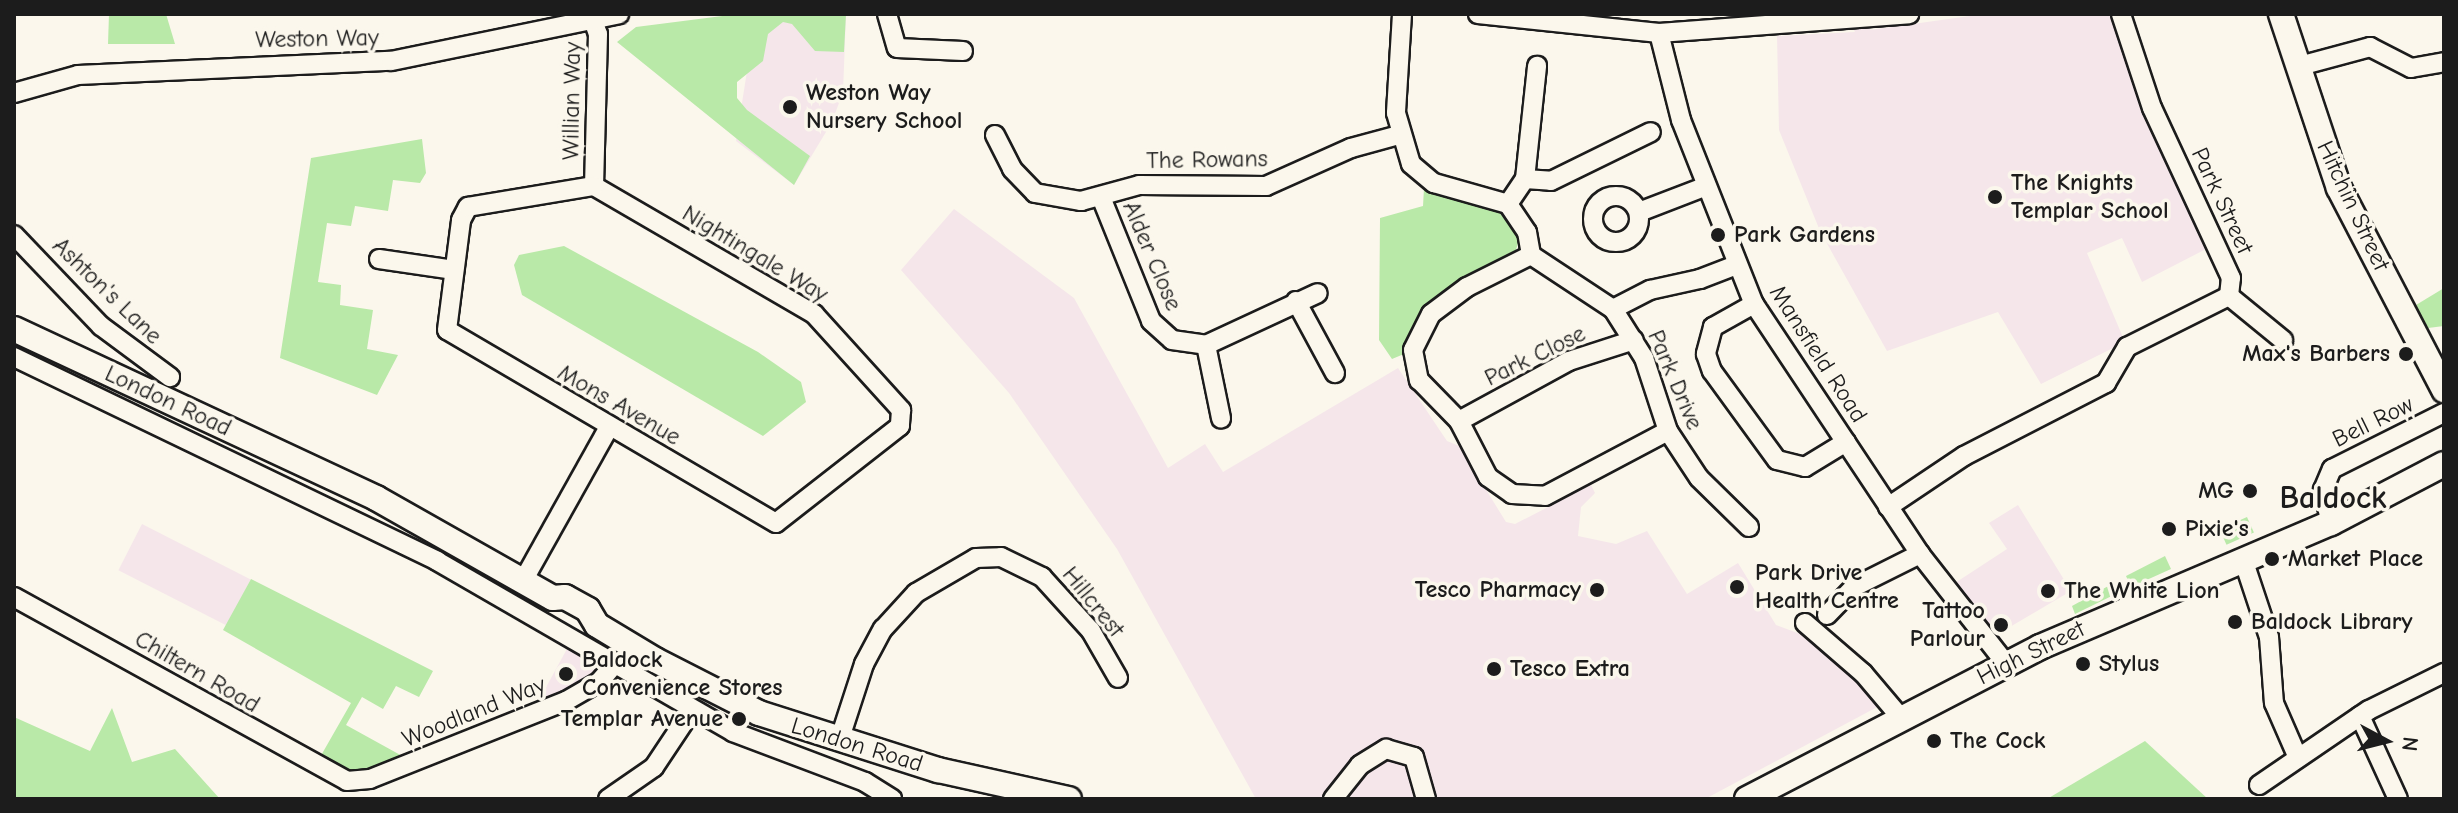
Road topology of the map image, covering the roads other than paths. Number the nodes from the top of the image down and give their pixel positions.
1 (619, 14) edge
2 (887, 14) edge
3 (1402, 14) edge
4 (1478, 14) edge
5 (1909, 14) edge
6 (2121, 14) edge
7 (2281, 14) edge
8 (592, 16) edge
9 (1659, 33) junction
10 (963, 51) dead end
11 (2444, 62) edge
12 (1537, 66) dead end
13 (2296, 67) junction
14 (14, 93) edge
15 (1651, 132) dead end
16 (995, 135) dead end
17 (1399, 135) junction
18 (1525, 179) junction
19 (594, 186) junction
20 (1704, 187) junction
21 (1101, 197) junction
22 (1508, 204) junction
23 (1639, 212) dead end
24 (14, 235) edge
25 (1531, 255) junction
26 (379, 259) dead end
27 (1736, 265) junction
28 (454, 270) junction
29 (1318, 293) dead end
30 (2229, 296) junction
31 (1296, 301) junction
32 (1754, 304) junction
33 (1613, 309) junction
34 (14, 329) edge
35 (1634, 340) junction
36 (2283, 340) dead end
37 (1206, 345) junction
38 (14, 357) edge
39 (1335, 373) dead end
40 (170, 377) dead end
41 (2444, 390) edge
42 (2444, 413) edge
43 (1221, 418) dead end
44 (1459, 421) junction
45 (609, 427) junction
46 (1668, 431) junction
47 (1846, 442) junction
48 (2444, 464) edge
49 (322, 474) junction
50 (2444, 477) edge
51 (2410, 485) junction
52 (311, 498) junction
53 (1888, 507) junction
54 (776, 523) joint
55 (2331, 523) junction
56 (1749, 527) dead end
57 (1920, 554) junction
58 (2243, 559) junction
59 (523, 581) junction
60 (14, 597) edge
61 (1827, 615) dead end
62 (1805, 623) dead end
63 (615, 664) junction
64 (2007, 665) junction
65 (649, 671) junction
66 (2444, 673) edge
67 (1118, 678) dead end
68 (692, 710) junction
69 (2360, 716) junction
70 (1901, 718) junction
71 (839, 741) junction
72 (863, 748) junction
73 (2298, 758) junction
74 (851, 776) junction
75 (2259, 785) dead end
76 (358, 791) edge
77 (608, 799) edge
78 (892, 799) edge
79 (1069, 799) edge
80 (1333, 799) edge
81 (1426, 799) edge
82 (1747, 799) edge
83 (2398, 799) edge

1 - 8 street, Weston Way
2 - 10 street
3 - 17 street
4 - 9 street
5 - 9 street
6 - 30 street, Park Street
7 - 13 main road, Hitchin Street
8 - 14 street, Weston Way
8 - 19 street, Willian Way
9 - 20 street, Mansfield Road
11 - 13 street
12 - 18 street
13 - 41 main road, Hitchin Street
15 - 18 street
16 - 21 street, The Rowans
17 - 21 street, The Rowans
17 - 22 street
18 - 22 street
19 - 28 street
19 - 54 street, Nightingale Way
20 - 23 street
20 - 27 street, Mansfield Road
21 - 37 street, Alder Close
22 - 25 street
24 - 40 street, Ashton's Lane
25 - 33 street, Park Drive
25 - 44 street
26 - 28 street
27 - 32 street, Mansfield Road
27 - 33 street
28 - 45 street, Mons Avenue
29 - 31 street
30 - 36 street
30 - 53 street
31 - 37 street
31 - 39 street
32 - 47 street, Mansfield Road
32 - 47 street
33 - 35 street, Park Drive
34 - 49 main road, London Road
35 - 44 street, Park Close
35 - 46 street, Park Drive
37 - 43 street
38 - 52 street, London Road
42 - 55 street, Bell Row
44 - 46 street
45 - 54 street, Mons Avenue
45 - 59 street
46 - 56 street, Park Drive
47 - 53 street, Mansfield Road
48 - 51 main road, High Street
49 - 52 street
49 - 59 main road, London Road
50 - 51 main road, High Street
51 - 55 main road, High Street
52 - 63 street, London Road
53 - 57 street, Mansfield Road
55 - 58 main road, High Street
57 - 61 street
57 - 64 street, Mansfield Road
58 - 64 main road, High Street
58 - 73 street
59 - 65 main road, London Road
60 - 76 street, Chiltern Road
62 - 70 street
63 - 65 street, London Road
63 - 76 street, Woodland Way
64 - 70 main road, High Street
65 - 68 street, London Road
65 - 71 main road, London Road
66 - 69 street
67 - 71 street, Hillcrest
68 - 74 street, London Road
68 - 77 street
69 - 73 street
69 - 83 street
70 - 82 main road, High Street
71 - 72 main road, London Road
72 - 74 street
72 - 79 main road, London Road
73 - 75 street
74 - 78 street, London Road
80 - 81 street

